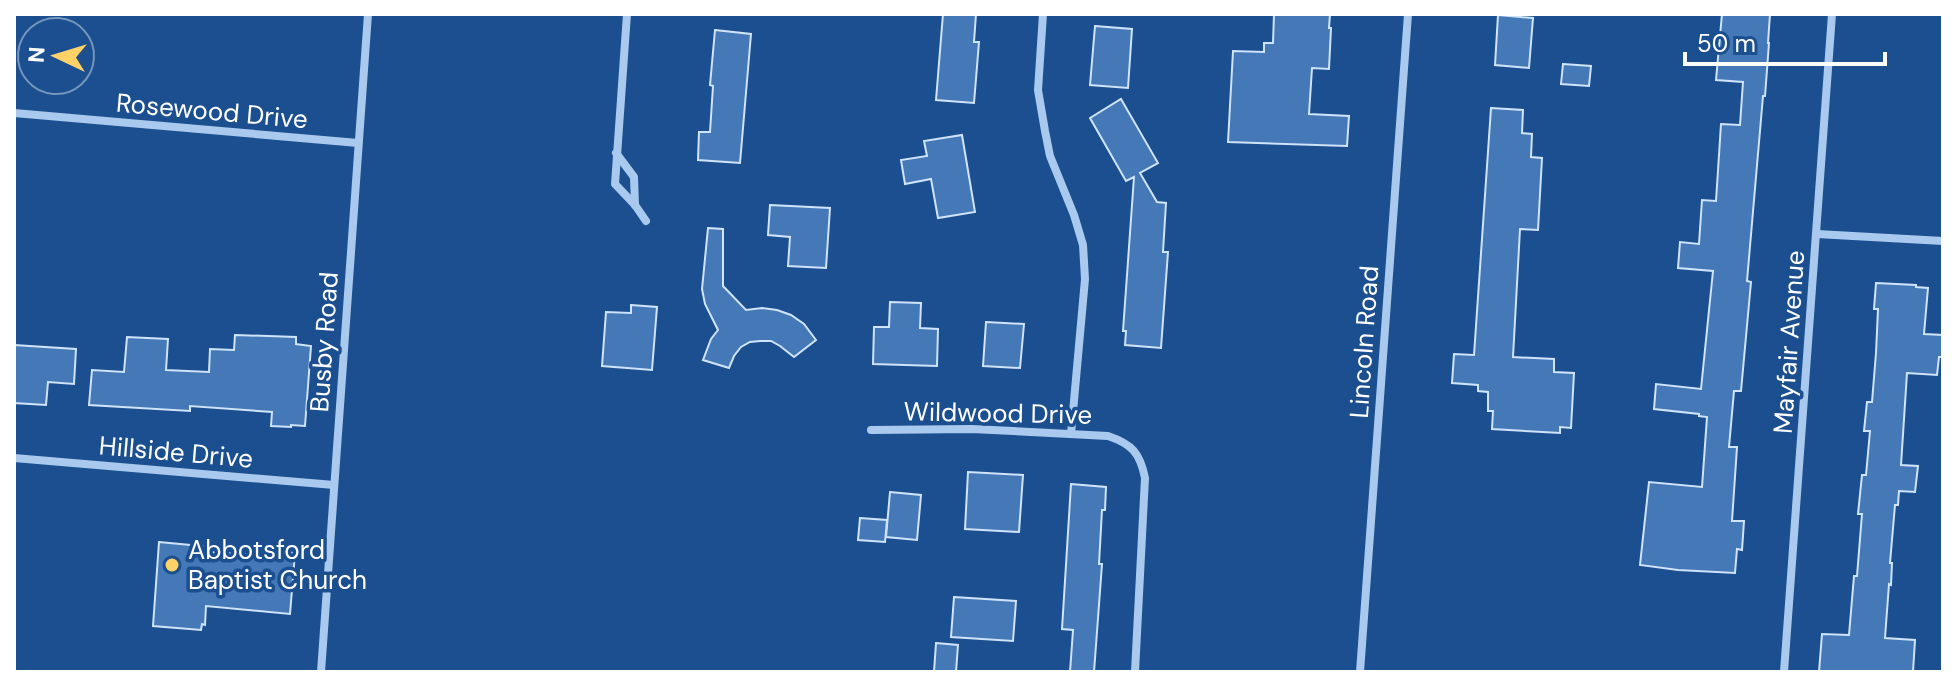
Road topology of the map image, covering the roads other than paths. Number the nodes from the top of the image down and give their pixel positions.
1 (368, 14) edge
2 (627, 14) edge
3 (1043, 14) edge
4 (1408, 14) edge
5 (1832, 14) edge
6 (14, 113) edge
7 (358, 143) junction
8 (616, 152) junction
9 (635, 205) junction
10 (646, 221) dead end
11 (1817, 234) junction
12 (1943, 241) edge
13 (871, 430) dead end
14 (1071, 434) junction
15 (14, 458) edge
16 (334, 485) junction
17 (321, 672) edge
18 (1135, 672) edge
19 (1360, 672) edge
20 (1784, 672) edge

1 - 7 street, Busby Road
2 - 8 street
3 - 14 street
4 - 19 street, Lincoln Road
5 - 11 street, Mayfair Avenue
6 - 7 street, Rosewood Drive
7 - 16 street, Busby Road
8 - 9 street
8 - 9 street
9 - 10 street
11 - 12 street
11 - 20 street, Mayfair Avenue
13 - 14 street, Wildwood Drive
14 - 18 street, Wildwood Drive
15 - 16 street, Hillside Drive
16 - 17 street, Busby Road

